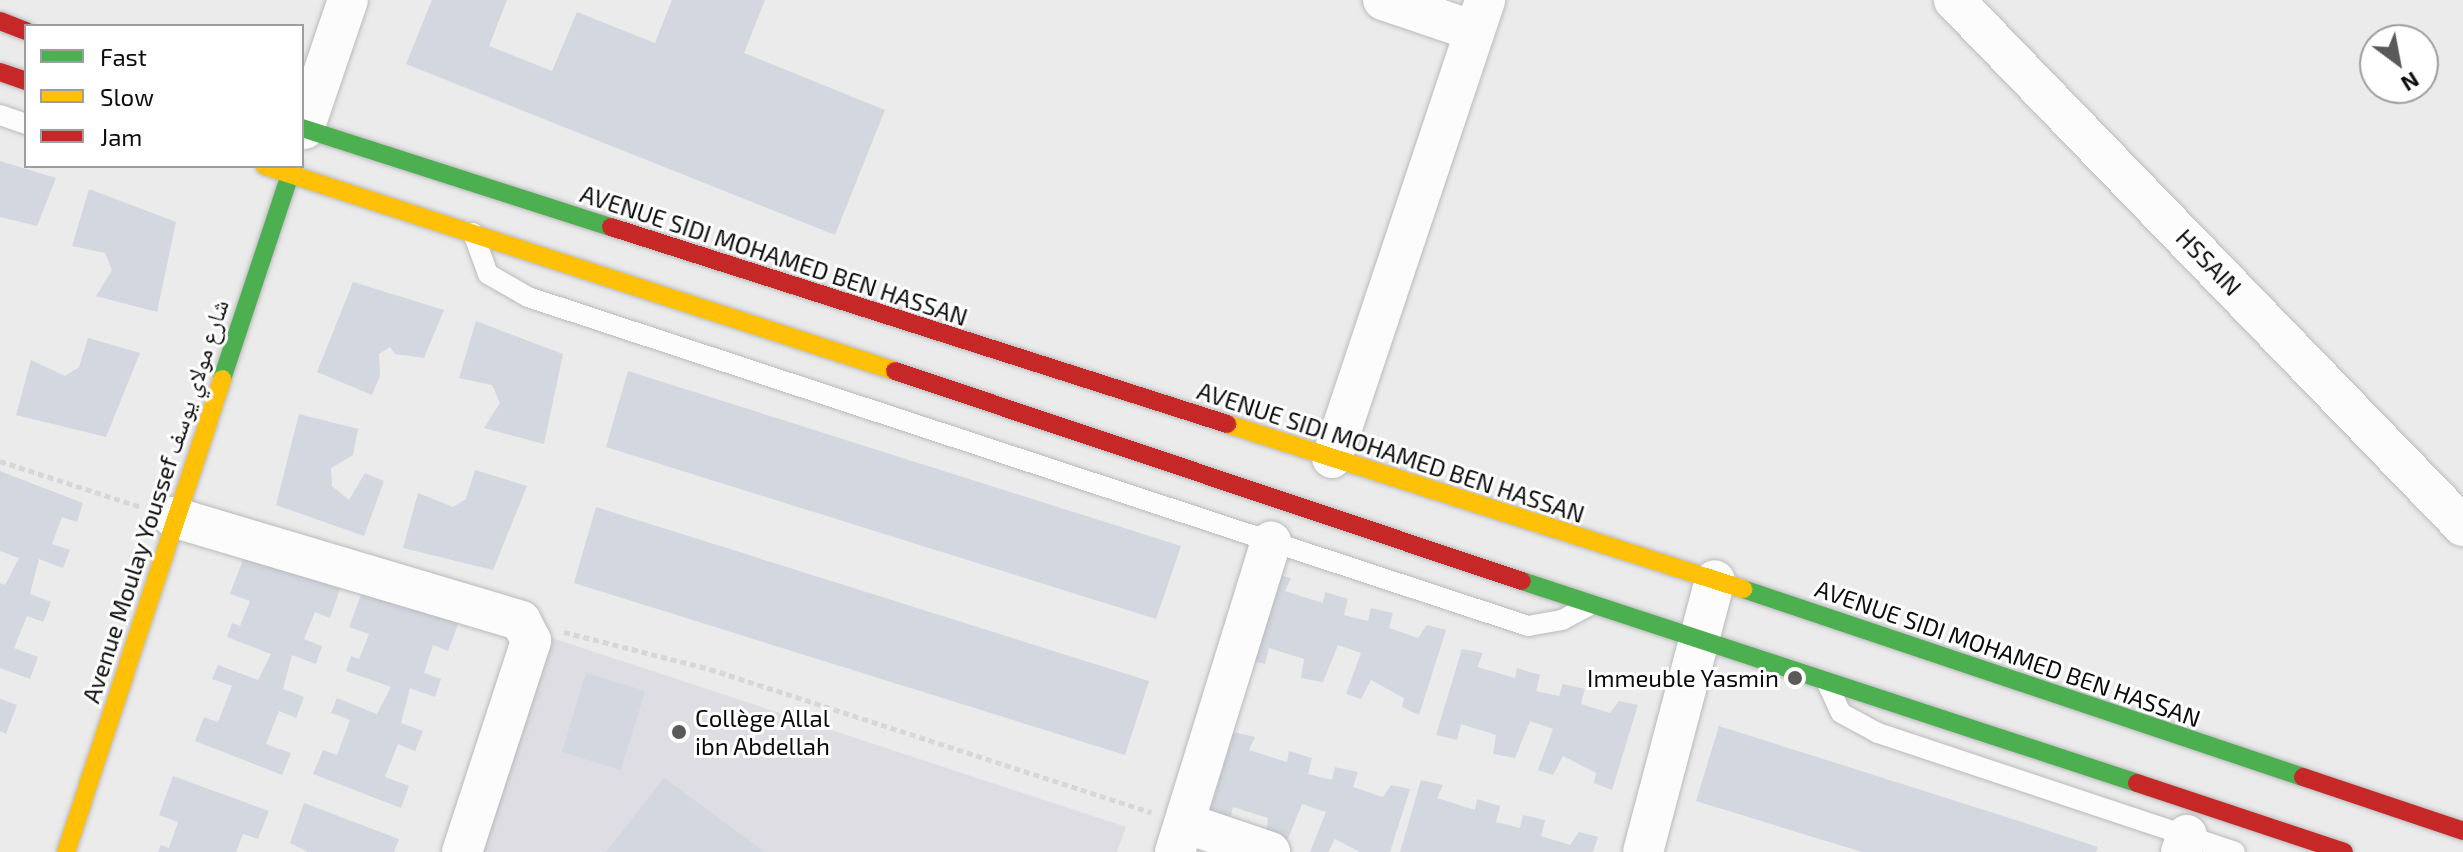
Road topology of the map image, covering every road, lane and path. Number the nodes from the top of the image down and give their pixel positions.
1 (348, 0) edge
2 (1383, 0) edge
3 (1954, 0) edge
4 (1480, 15) edge
5 (0, 21) edge
6 (24, 30) edge
7 (0, 72) edge
8 (24, 80) edge
9 (0, 115) edge
10 (24, 123) edge
11 (304, 129) edge
12 (304, 149) edge
13 (304, 150) edge
14 (291, 168) edge
15 (473, 233) junction
16 (1332, 458) junction
17 (0, 461) edge
18 (173, 517) junction
19 (2463, 526) edge
20 (1271, 541) junction
21 (1715, 580) junction
22 (1591, 605) junction
23 (521, 621) junction
24 (1697, 636) junction
25 (1825, 678) junction
26 (2463, 831) edge
27 (1180, 837) edge
28 (2184, 843) edge
29 (66, 852) edge
30 (462, 852) edge
31 (1270, 852) edge
32 (1643, 852) edge
33 (2235, 852) edge
34 (2344, 852) edge

1 - 11 street
2 - 4 street
3 - 19 street, HSSAIN
4 - 16 street
5 - 6 street
7 - 8 street
9 - 10 lane
12 - 16 street, AVENUE SIDI MOHAMED BEN HASSAN
13 - 15 street, AVENUE SIDI MOHAMED BEN HASSAN
14 - 18 street, Avenue Moulay Youssef شارع مولاي يوسف
15 - 20 lane
15 - 22 street, AVENUE SIDI MOHAMED BEN HASSAN
16 - 21 street, AVENUE SIDI MOHAMED BEN HASSAN
17 - 18 path
18 - 23 street
18 - 29 street, Avenue Moulay Youssef شارع مولاي يوسف
20 - 22 lane
20 - 27 street
21 - 24 street
21 - 26 street, AVENUE SIDI MOHAMED BEN HASSAN
22 - 24 street, AVENUE SIDI MOHAMED BEN HASSAN
23 - 27 path
23 - 30 street
24 - 25 street, AVENUE SIDI MOHAMED BEN HASSAN
24 - 32 street
25 - 28 lane
25 - 34 street, AVENUE SIDI MOHAMED BEN HASSAN
27 - 31 street
28 - 33 lane

